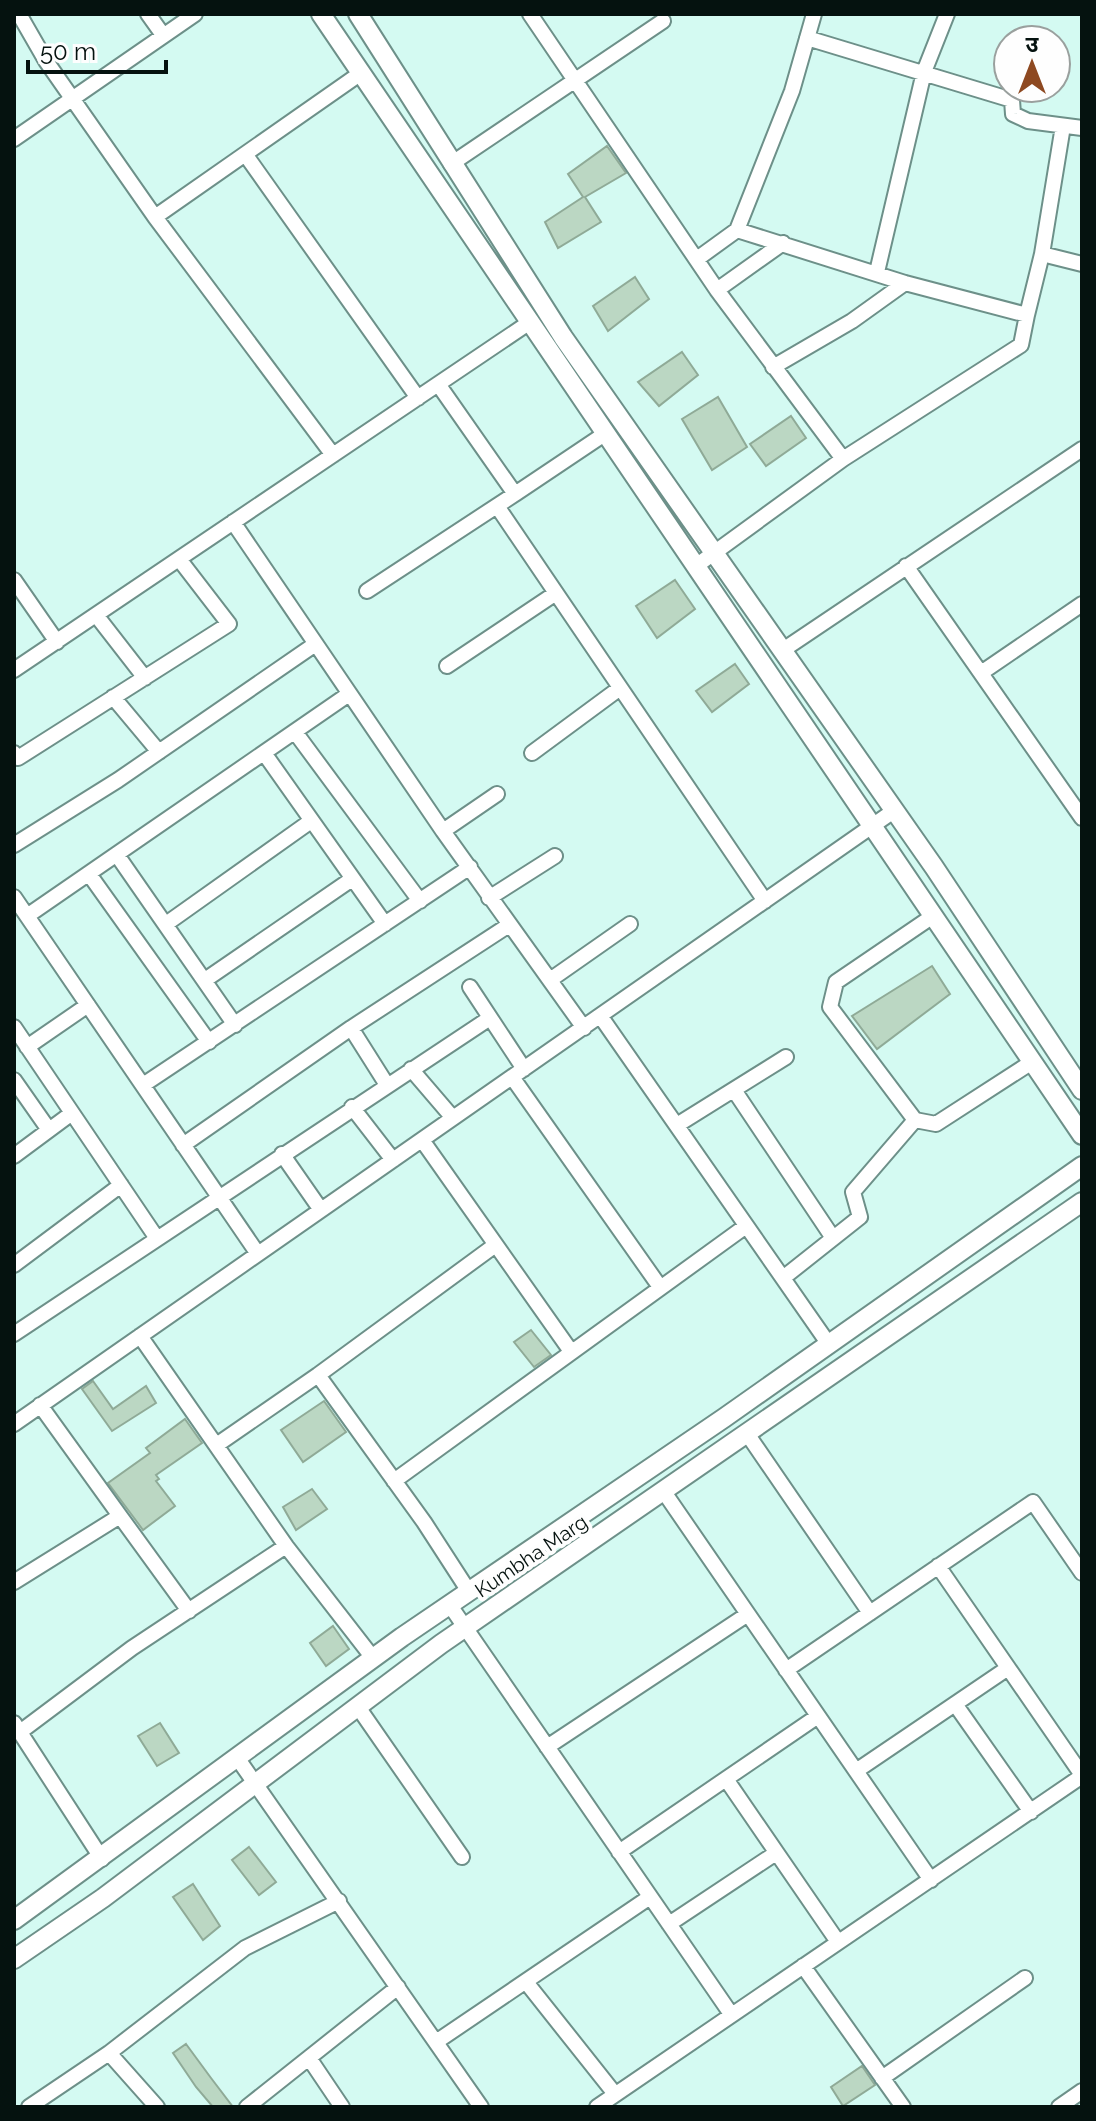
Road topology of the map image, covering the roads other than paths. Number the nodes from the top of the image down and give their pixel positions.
1 (19, 14) edge
2 (148, 14) edge
3 (195, 14) edge
4 (321, 14) edge
5 (358, 14) edge
6 (530, 14) edge
7 (814, 14) edge
8 (947, 14) edge
9 (663, 21) dead end
10 (163, 35) junction
11 (807, 38) junction
12 (924, 72) junction
13 (361, 73) junction
14 (573, 81) junction
15 (74, 98) junction
16 (1063, 126) junction
17 (1082, 128) edge
18 (14, 139) edge
19 (245, 154) junction
20 (451, 164) junction
21 (155, 217) junction
22 (737, 230) junction
23 (783, 243) junction
24 (1042, 254) junction
25 (697, 259) junction
26 (1082, 264) edge
27 (877, 272) junction
28 (905, 283) junction
29 (717, 290) junction
30 (1027, 315) junction
31 (530, 322) junction
32 (773, 367) junction
33 (438, 384) junction
34 (418, 398) junction
35 (606, 433) junction
36 (1082, 449) edge
37 (333, 455) junction
38 (843, 459) junction
39 (515, 494) junction
40 (497, 506) junction
41 (233, 522) junction
42 (715, 553) junction
43 (179, 559) junction
44 (696, 566) junction
45 (906, 566) junction
46 (14, 580) edge
47 (367, 591) dead end
48 (556, 593) junction
49 (1082, 604) edge
50 (96, 615) junction
51 (57, 642) junction
52 (314, 645) junction
53 (783, 650) junction
54 (447, 666) dead end
55 (14, 670) edge
56 (981, 673) junction
57 (145, 678) junction
58 (620, 688) junction
59 (349, 694) junction
60 (113, 697) junction
61 (295, 732) junction
62 (159, 752) junction
63 (14, 753) edge
64 (264, 753) junction
65 (532, 753) dead end
66 (497, 794) dead end
67 (895, 810) junction
68 (1082, 818) edge
69 (311, 821) junction
70 (872, 826) junction
71 (443, 831) junction
72 (14, 845) edge
73 (117, 855) junction
74 (555, 856) dead end
75 (470, 867) junction
76 (89, 874) junction
77 (352, 879) junction
78 (14, 897) edge
79 (489, 898) junction
80 (420, 901) junction
81 (765, 901) junction
82 (27, 916) junction
83 (933, 916) junction
84 (166, 924) junction
85 (385, 924) junction
86 (630, 924) dead end
87 (509, 925) junction
88 (205, 980) junction
89 (550, 980) junction
90 (470, 987) dead end
91 (88, 1005) junction
92 (601, 1017) junction
93 (490, 1018) junction
94 (235, 1025) junction
95 (14, 1027) edge
96 (351, 1028) junction
97 (584, 1028) junction
98 (209, 1042) junction
99 (27, 1047) junction
100 (786, 1057) dead end
101 (1032, 1062) junction
102 (411, 1069) junction
103 (518, 1073) junction
104 (14, 1080) edge
105 (143, 1085) junction
106 (387, 1085) junction
107 (734, 1090) junction
108 (1082, 1090) edge
109 (352, 1107) junction
110 (72, 1113) junction
111 (453, 1118) junction
112 (915, 1120) junction
113 (677, 1125) junction
114 (49, 1130) junction
115 (1082, 1135) edge
116 (422, 1140) junction
117 (183, 1145) junction
118 (282, 1154) junction
119 (14, 1156) edge
120 (393, 1160) junction
121 (1082, 1166) edge
122 (121, 1185) junction
123 (218, 1196) junction
124 (1082, 1202) edge
125 (321, 1210) junction
126 (746, 1226) junction
127 (156, 1237) junction
128 (833, 1238) junction
129 (494, 1246) junction
130 (258, 1254) junction
131 (14, 1265) edge
132 (783, 1278) junction
133 (660, 1287) junction
134 (14, 1334) edge
135 (140, 1336) junction
136 (828, 1343) junction
137 (570, 1350) junction
138 (318, 1375) junction
139 (40, 1405) junction
140 (14, 1424) edge
141 (748, 1435) junction
142 (218, 1444) junction
143 (394, 1481) junction
144 (664, 1492) junction
145 (120, 1516) junction
146 (286, 1546) junction
147 (938, 1566) junction
148 (1082, 1573) edge
149 (14, 1582) edge
150 (468, 1590) junction
151 (449, 1604) junction
152 (189, 1611) junction
153 (870, 1613) junction
154 (748, 1614) junction
155 (465, 1628) junction
156 (373, 1658) junction
157 (1008, 1668) junction
158 (786, 1670) junction
159 (955, 1704) junction
160 (358, 1707) junction
161 (818, 1716) junction
162 (17, 1728) edge
163 (547, 1747) junction
164 (238, 1759) junction
165 (856, 1771) junction
166 (1082, 1775) edge
167 (726, 1779) junction
168 (257, 1783) junction
169 (1031, 1812) junction
170 (619, 1852) junction
171 (776, 1853) junction
172 (462, 1857) dead end
173 (102, 1859) junction
174 (931, 1880) junction
175 (650, 1897) junction
176 (339, 1901) junction
177 (14, 1920) edge
178 (669, 1924) junction
179 (838, 1942) junction
180 (14, 1959) edge
181 (803, 1966) junction
182 (1025, 1978) dead end
183 (526, 1982) junction
184 (398, 1987) junction
185 (731, 2014) junction
186 (436, 2042) junction
187 (109, 2053) junction
188 (309, 2058) junction
189 (882, 2078) junction
190 (1082, 2091) edge
191 (615, 2094) junction
192 (29, 2107) edge
193 (157, 2107) edge
194 (247, 2107) edge
195 (342, 2107) edge
196 (481, 2107) edge
197 (597, 2107) edge
198 (903, 2107) edge
199 (1059, 2107) edge

1 - 15 street
2 - 10 street
3 - 10 street
4 - 13 street
5 - 20 street
6 - 14 street
7 - 11 street
8 - 12 street
9 - 14 street
10 - 15 street
11 - 12 street
11 - 22 street
12 - 16 street
12 - 27 street
13 - 19 street
13 - 31 street
14 - 20 street
14 - 25 street
15 - 18 street
15 - 21 street
16 - 17 street
16 - 24 street
19 - 21 street
19 - 34 street
20 - 42 street
21 - 37 street
22 - 23 street
22 - 25 street
23 - 27 street
23 - 29 street
24 - 26 street
24 - 30 street
25 - 29 street
27 - 28 street
28 - 30 street
28 - 32 street
29 - 32 street
30 - 38 street
31 - 33 street
31 - 35 street
32 - 38 street
33 - 34 street
33 - 39 street
34 - 37 street
35 - 39 street
35 - 44 street
36 - 45 street
37 - 41 street
38 - 42 street
39 - 40 street
40 - 47 street
40 - 48 street
41 - 43 street
41 - 52 street
42 - 44 street
42 - 53 street
43 - 50 street
43 - 57 street
44 - 70 street
45 - 53 street
45 - 56 street
46 - 51 street
48 - 54 street
48 - 58 street
49 - 56 street
50 - 51 street
50 - 57 street
51 - 55 street
52 - 59 street
52 - 62 street
53 - 67 street
56 - 68 street
57 - 60 street
58 - 65 street
58 - 81 street
59 - 61 street
59 - 71 street
60 - 62 street
60 - 63 street
61 - 64 street
61 - 80 street
62 - 72 street
64 - 69 street
64 - 73 street
66 - 71 street
67 - 70 street
67 - 108 street
69 - 77 street
69 - 84 street
70 - 81 street
70 - 83 street
71 - 75 street
73 - 76 street
73 - 84 street
74 - 79 street
75 - 79 street
75 - 80 street
76 - 82 street
76 - 98 street
77 - 85 street
77 - 88 street
78 - 82 street
79 - 87 street
80 - 85 street
81 - 92 street
82 - 91 street
83 - 101 street
83 - 112 street
84 - 88 street
85 - 94 street
86 - 89 street
87 - 89 street
87 - 96 street
88 - 94 street
89 - 97 street
90 - 93 street
91 - 99 street
91 - 105 street
92 - 97 street
92 - 113 street
93 - 102 street
93 - 103 street
94 - 98 street
95 - 99 street
96 - 106 street
96 - 117 street
97 - 103 street
98 - 105 street
99 - 110 street
100 - 107 street
101 - 112 street
101 - 115 street
102 - 106 street
102 - 111 street
103 - 111 street
103 - 133 street
104 - 114 street
105 - 117 street
106 - 109 street
107 - 113 street
107 - 128 street
109 - 118 street
109 - 120 street
110 - 114 street
110 - 122 street
111 - 116 street
112 - 128 street
113 - 126 street
114 - 119 street
116 - 120 street
116 - 129 street
117 - 123 street
118 - 123 street
118 - 125 street
120 - 125 street
121 - 136 street, Kumbha Marg
122 - 127 street
122 - 131 street
123 - 127 street
123 - 130 street
124 - 141 street, Kumbha Marg
125 - 130 street
126 - 132 street
126 - 133 street
127 - 134 street
128 - 132 street
129 - 137 street
129 - 138 street
130 - 135 street
132 - 136 street
133 - 137 street
135 - 139 street
135 - 142 street
136 - 150 street, Kumbha Marg
137 - 143 street
138 - 142 street
138 - 143 street
139 - 140 street
139 - 145 street
141 - 144 street, Kumbha Marg
141 - 153 street
142 - 146 street
143 - 150 street
144 - 154 street
144 - 155 street, Kumbha Marg
145 - 149 street
145 - 152 street
146 - 152 street
146 - 156 street
147 - 148 street
147 - 153 street
147 - 157 street
150 - 151 street, Kumbha Marg
151 - 155 street
151 - 156 street, Kumbha Marg
152 - 162 street
153 - 158 street
154 - 158 street
154 - 163 street
155 - 160 street, Kumbha Marg
155 - 163 street
156 - 164 street, Kumbha Marg
157 - 159 street
157 - 166 street
158 - 161 street
159 - 165 street
159 - 169 street
160 - 168 street, Kumbha Marg
160 - 172 street
161 - 165 street
161 - 167 street
162 - 173 street
163 - 170 street
164 - 168 street
164 - 173 street, Kumbha Marg
165 - 174 street
166 - 169 street
167 - 170 street
167 - 171 street
168 - 176 street
168 - 180 street, Kumbha Marg
169 - 174 street
170 - 175 street
171 - 178 street
171 - 179 street
173 - 177 street, Kumbha Marg
174 - 179 street
175 - 178 street
175 - 183 street
176 - 184 street
176 - 187 street
178 - 185 street
179 - 181 street
181 - 185 street
181 - 189 street
182 - 189 street
183 - 186 street
183 - 191 street
184 - 186 street
184 - 188 street
185 - 191 street
186 - 196 street
187 - 192 street
187 - 193 street
188 - 194 street
188 - 195 street
189 - 198 street
190 - 199 street
191 - 197 street

